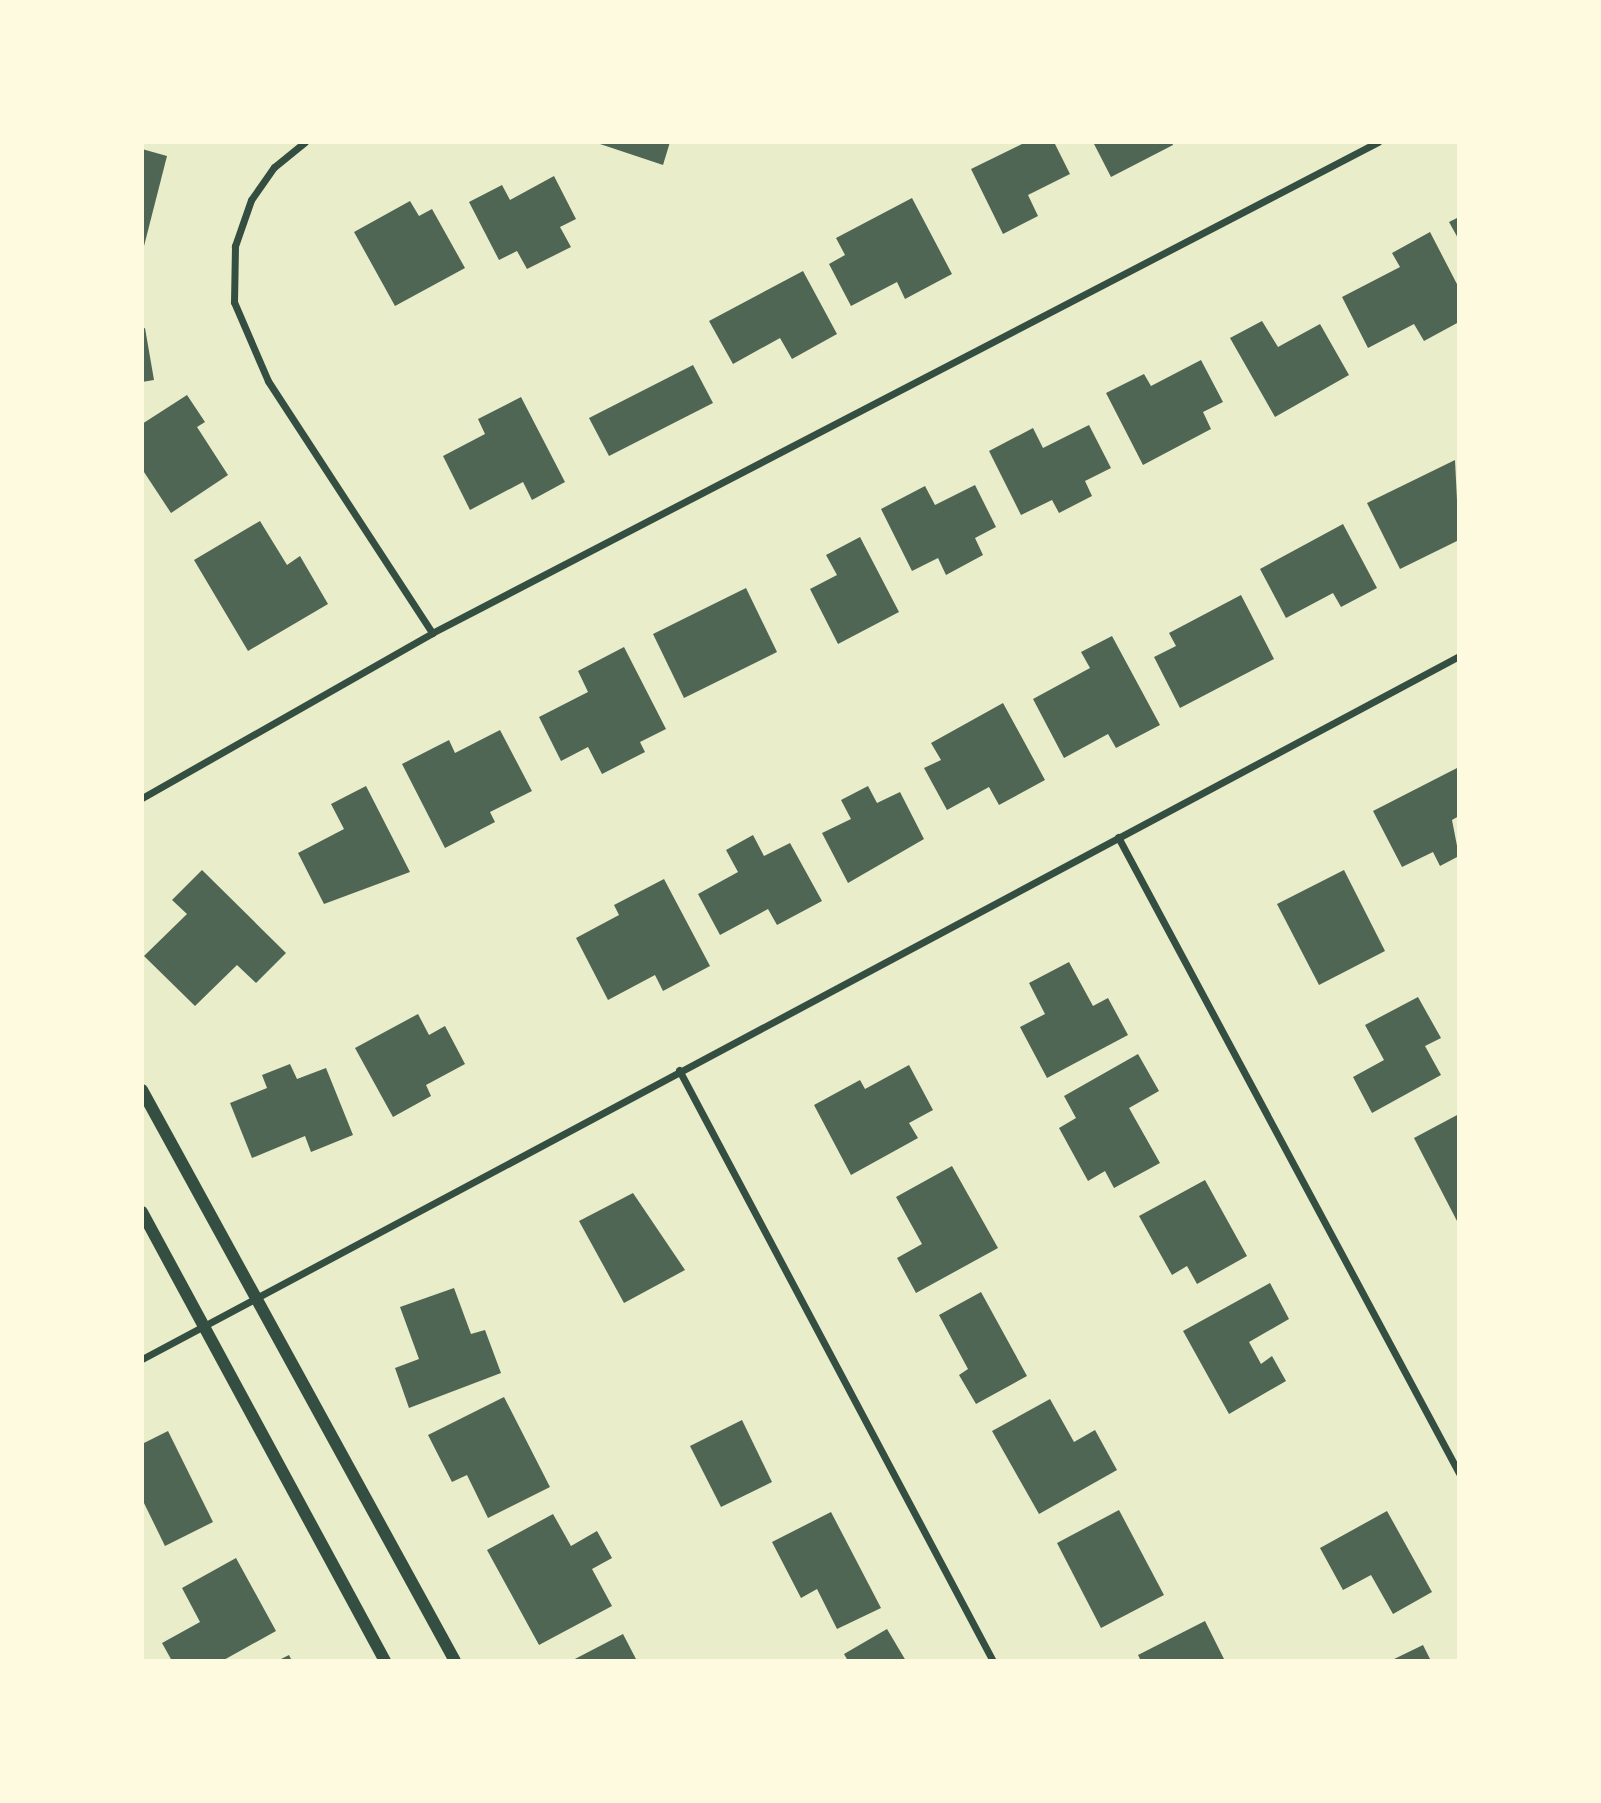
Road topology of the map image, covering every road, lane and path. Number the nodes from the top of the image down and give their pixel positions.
1 (304, 142) edge
2 (1378, 142) edge
3 (432, 634) junction
4 (1459, 656) edge
5 (142, 798) edge
6 (1118, 837) junction
7 (679, 1070) junction
8 (142, 1090) edge
9 (142, 1212) edge
10 (255, 1299) junction
11 (203, 1327) junction
12 (142, 1359) edge
13 (1459, 1473) edge
14 (385, 1661) edge
15 (455, 1661) edge
16 (993, 1661) edge

1 - 3 street
2 - 3 street
3 - 5 street
4 - 6 street
6 - 7 street
6 - 13 street
7 - 10 street
7 - 16 street
8 - 10 street
9 - 11 street
10 - 11 street
10 - 15 street
11 - 12 street
11 - 14 street

